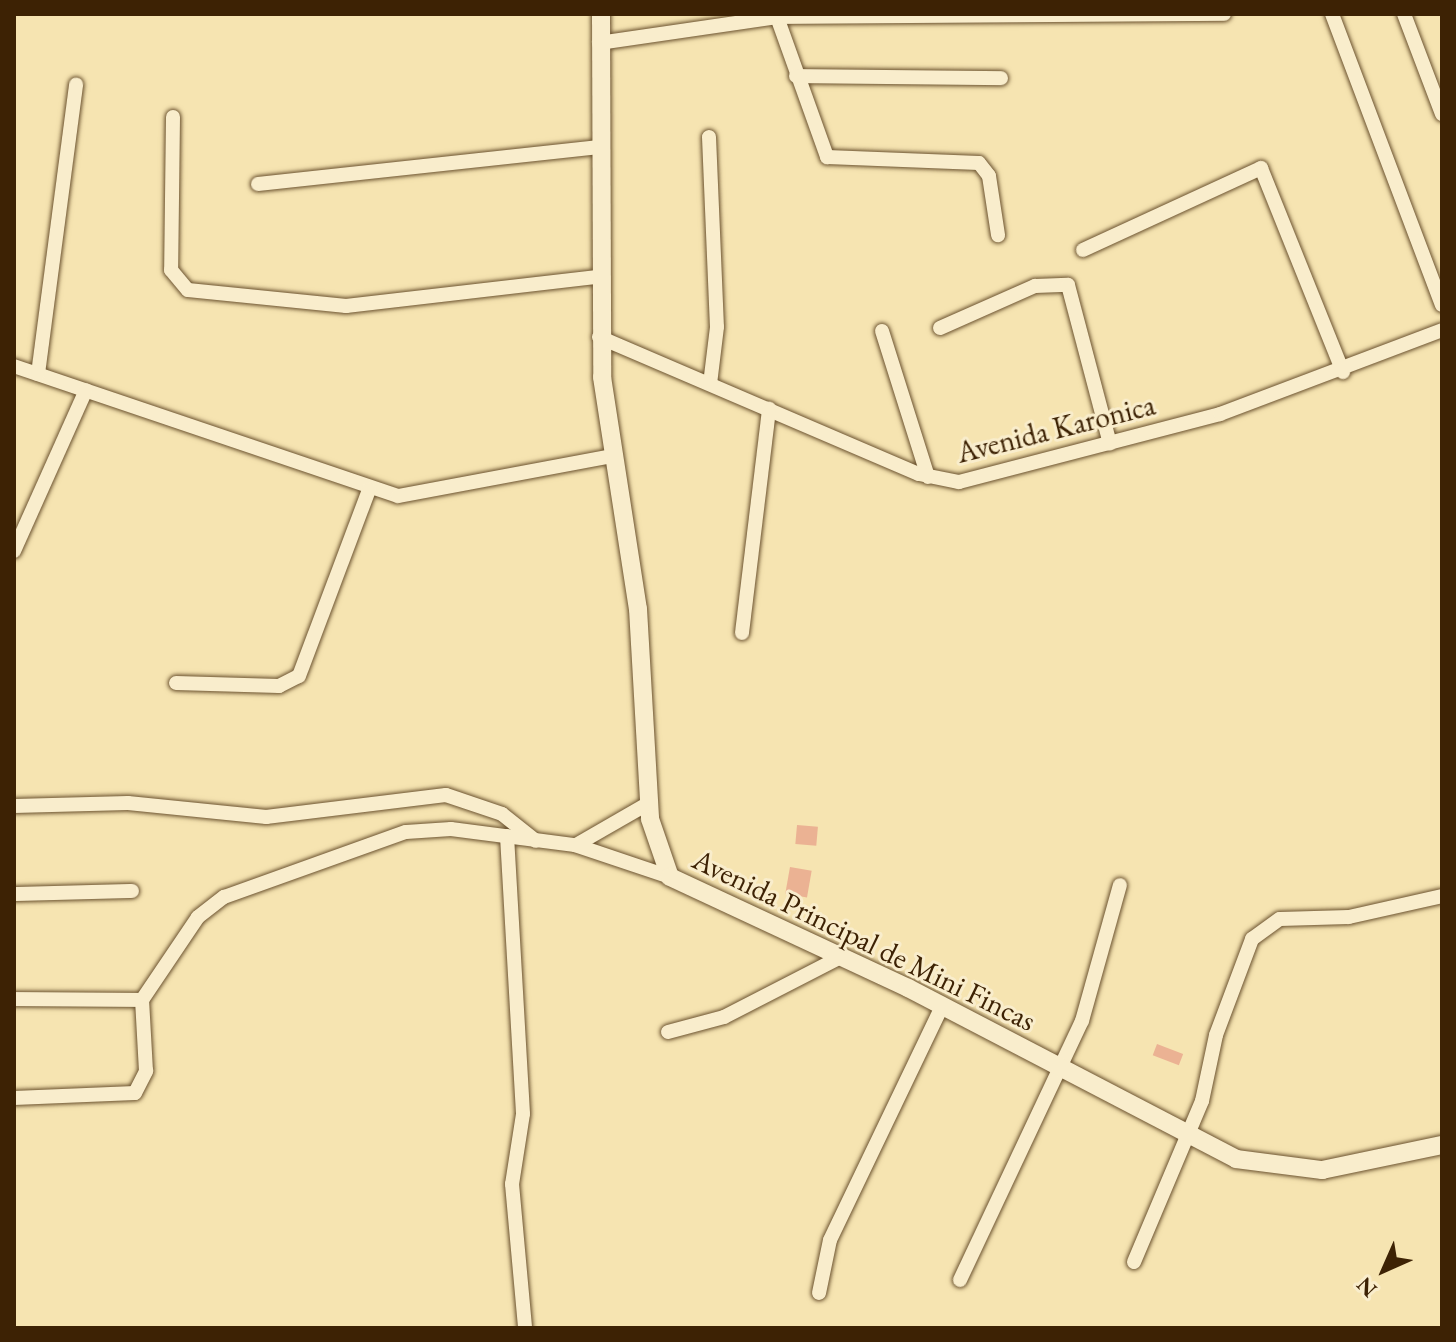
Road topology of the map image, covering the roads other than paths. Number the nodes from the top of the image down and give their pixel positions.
1 (601, 14) edge
2 (1224, 14) edge
3 (1332, 14) edge
4 (1404, 14) edge
5 (1133, 15) edge
6 (777, 17) junction
7 (599, 43) junction
8 (796, 76) junction
9 (1001, 78) dead end
10 (76, 84) dead end
11 (1442, 114) edge
12 (173, 117) dead end
13 (709, 137) dead end
14 (597, 147) junction
15 (258, 184) dead end
16 (998, 235) dead end
17 (1083, 250) dead end
18 (597, 277) junction
19 (1442, 305) edge
20 (940, 328) dead end
21 (1442, 330) edge
22 (882, 331) dead end
23 (599, 337) junction
24 (14, 366) edge
25 (1343, 372) junction
26 (38, 374) junction
27 (710, 384) junction
28 (86, 390) junction
29 (769, 409) junction
30 (1110, 444) junction
31 (611, 456) junction
32 (928, 477) junction
33 (369, 490) junction
34 (14, 551) edge
35 (742, 633) dead end
36 (176, 683) dead end
37 (649, 803) junction
38 (14, 806) edge
39 (507, 836) junction
40 (536, 841) junction
41 (575, 845) junction
42 (670, 877) junction
43 (1120, 885) dead end
44 (132, 891) dead end
45 (14, 894) edge
46 (1442, 896) edge
47 (839, 958) junction
48 (14, 999) edge
49 (142, 1000) junction
50 (942, 1006) junction
51 (668, 1032) dead end
52 (1060, 1068) junction
53 (14, 1098) edge
54 (1187, 1139) junction
55 (1442, 1145) edge
56 (1134, 1262) dead end
57 (960, 1280) dead end
58 (819, 1293) dead end
59 (525, 1328) edge

1 - 7 street, Avenida Principal de Mini Fincas
2 - 5 street
3 - 19 street
4 - 11 street
5 - 6 street
6 - 7 street
6 - 8 street
7 - 14 street, Avenida Principal de Mini Fincas
8 - 9 street
8 - 16 street
10 - 26 street
12 - 18 street
13 - 27 street
14 - 15 street
14 - 18 street, Avenida Principal de Mini Fincas
17 - 25 street
18 - 23 street, Avenida Principal de Mini Fincas
20 - 30 street
21 - 25 street, Avenida Karonica
22 - 32 street
23 - 27 street, Avenida Karonica
23 - 31 street, Avenida Principal de Mini Fincas
24 - 26 street
25 - 30 street, Avenida Karonica
26 - 28 street
27 - 29 street, Avenida Karonica
28 - 33 street
28 - 34 street
29 - 32 street, Avenida Karonica
29 - 35 street
30 - 32 street, Avenida Karonica
31 - 33 street
31 - 37 street, Avenida Principal de Mini Fincas
33 - 36 street
37 - 41 street
37 - 42 street, Avenida Principal de Mini Fincas
38 - 40 street
39 - 40 street
39 - 49 street
39 - 59 street
40 - 41 street
41 - 42 street
42 - 47 street, Avenida Principal de Mini Fincas
43 - 52 street
44 - 45 street
46 - 54 street
47 - 50 street, Avenida Principal de Mini Fincas
47 - 51 street
48 - 49 street
49 - 53 street
50 - 52 street, Avenida Principal de Mini Fincas
50 - 58 street
52 - 54 street, Avenida Principal de Mini Fincas
52 - 57 street
54 - 55 street, Avenida Principal de Mini Fincas
54 - 56 street

